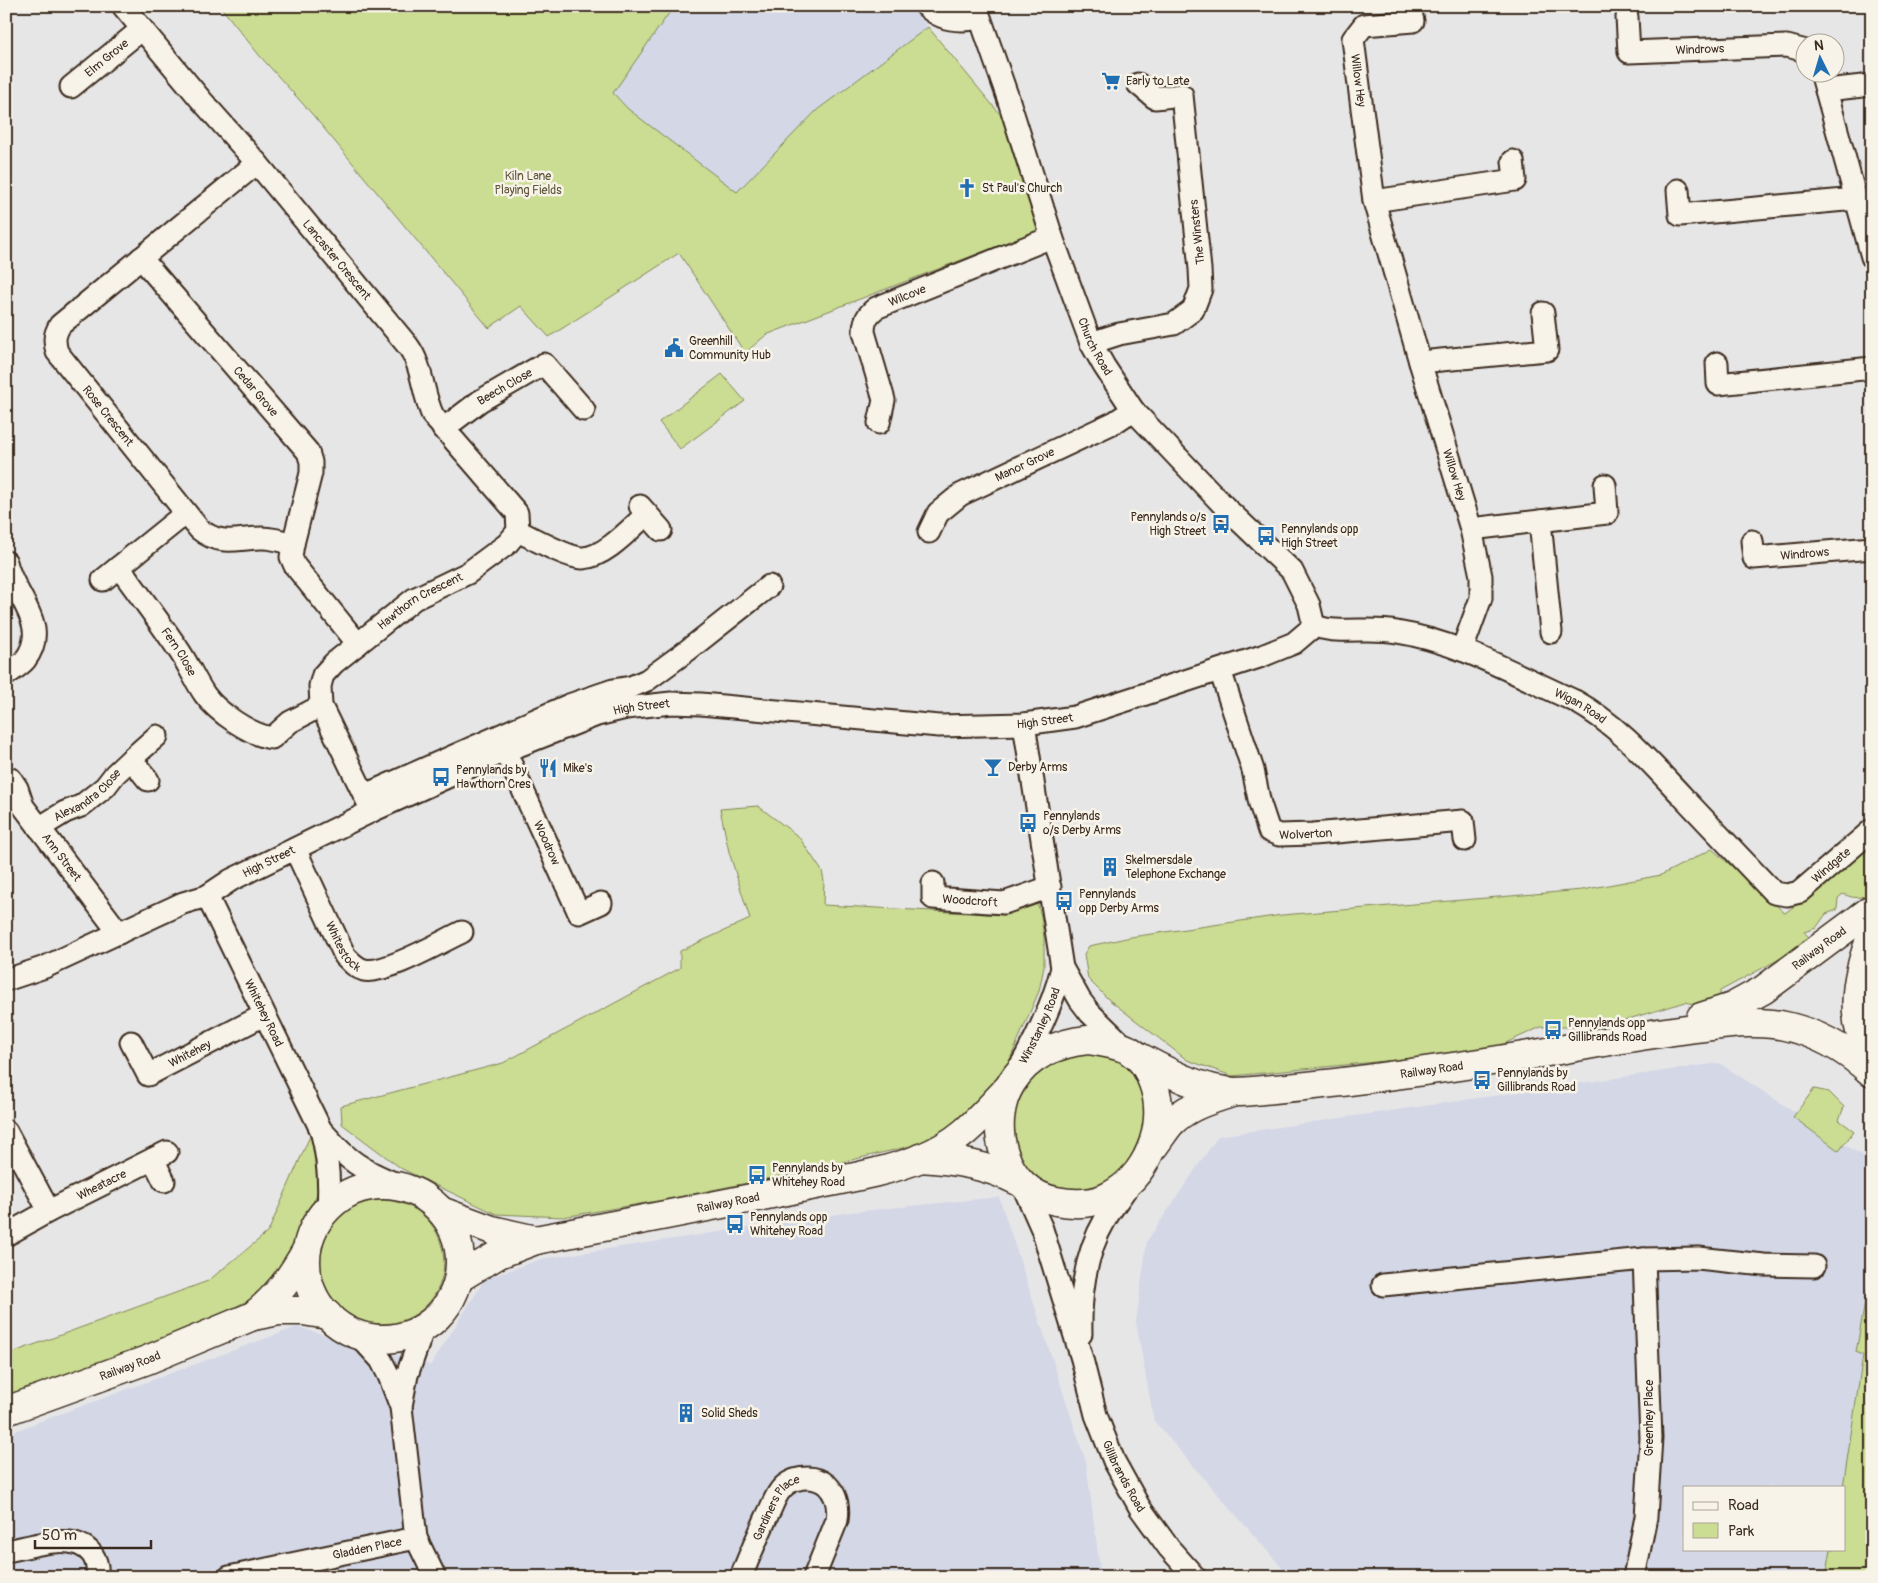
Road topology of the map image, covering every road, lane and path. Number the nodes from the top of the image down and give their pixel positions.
1 (123, 6) edge
2 (926, 6) edge
3 (1410, 8) dead end
4 (978, 12) edge
5 (1626, 17) dead end
6 (142, 29) junction
7 (1796, 48) edge
8 (1824, 82) edge
9 (1836, 82) edge
10 (1138, 84) dead end
11 (1872, 85) edge
12 (71, 87) dead end
13 (1513, 161) dead end
14 (257, 163) junction
15 (1678, 190) dead end
16 (1856, 199) junction
17 (1374, 201) junction
18 (1868, 228) edge
19 (1052, 236) junction
20 (1872, 257) edge
21 (141, 258) junction
22 (1543, 313) dead end
23 (1091, 343) junction
24 (1420, 362) junction
25 (1716, 363) dead end
26 (1872, 368) edge
27 (584, 410) dead end
28 (1133, 410) junction
29 (879, 423) dead end
30 (443, 429) junction
31 (1605, 485) dead end
32 (186, 513) junction
33 (649, 517) dead end
34 (1540, 521) junction
35 (937, 530) dead end
36 (1471, 530) junction
37 (518, 531) junction
38 (1752, 541) dead end
39 (293, 544) junction
40 (1872, 548) edge
41 (6, 562) edge
42 (769, 586) dead end
43 (1314, 626) junction
44 (1551, 632) dead end
45 (358, 644) junction
46 (1462, 650) junction
47 (1220, 670) junction
48 (6, 675) edge
49 (320, 706) junction
50 (1024, 724) junction
51 (157, 736) dead end
52 (505, 751) junction
53 (131, 759) junction
54 (11, 779) dead end
55 (148, 780) dead end
56 (369, 803) junction
57 (39, 828) junction
58 (1872, 830) edge
59 (1465, 840) dead end
60 (295, 849) junction
61 (933, 882) dead end
62 (1050, 887) junction
63 (1787, 895) joint
64 (207, 896) junction
65 (602, 903) dead end
66 (1872, 909) edge
67 (462, 932) dead end
68 (118, 933) junction
69 (1872, 934) edge
70 (1062, 966) junction
71 (6, 980) edge
72 (264, 1015) junction
73 (1655, 1032) junction
74 (131, 1042) dead end
75 (1130, 1051) junction
76 (1872, 1065) edge
77 (1872, 1073) edge
78 (1011, 1084) junction
79 (1236, 1092) junction
80 (321, 1130) junction
81 (6, 1131) edge
82 (1152, 1149) junction
83 (920, 1158) junction
84 (1133, 1178) junction
85 (164, 1182) dead end
86 (1021, 1184) junction
87 (406, 1188) junction
88 (328, 1208) junction
89 (49, 1211) junction
90 (441, 1211) junction
91 (6, 1235) edge
92 (536, 1240) junction
93 (307, 1249) junction
94 (1644, 1259) junction
95 (1814, 1266) dead end
96 (459, 1278) junction
97 (1383, 1285) dead end
98 (328, 1315) junction
99 (253, 1316) junction
100 (424, 1327) junction
101 (357, 1334) junction
102 (1082, 1359) junction
103 (401, 1408) junction
104 (6, 1411) edge
105 (416, 1538) junction
106 (6, 1551) edge
107 (99, 1574) edge
108 (229, 1577) edge
109 (435, 1577) edge
110 (742, 1577) edge
111 (814, 1577) edge
112 (1195, 1577) edge
113 (1634, 1577) edge

1 - 6 street, Lancaster Crescent
2 - 4 street
3 - 17 street, Willow Hey
4 - 19 street, Church Road
5 - 7 street, Windrows
6 - 12 street, Elm Grove
6 - 14 street, Lancaster Crescent
8 - 16 street
9 - 11 street
10 - 23 street, The Winsters
13 - 17 street
14 - 21 street, Rose Crescent
14 - 30 street, Lancaster Crescent
15 - 16 street
16 - 18 street
17 - 24 street, Willow Hey
18 - 20 street
19 - 23 street, Church Road
19 - 29 street, Wilcove
21 - 32 street, Rose Crescent
21 - 39 street, Cedar Grove
22 - 24 street
23 - 28 street, Church Road
24 - 36 street, Willow Hey
25 - 26 street
27 - 30 street, Beech Close
28 - 35 street, Manor Grove
28 - 43 street, Church Road
30 - 37 street, Lancaster Crescent
31 - 34 street
32 - 39 street, Rose Crescent
32 - 49 street, Fern Close
33 - 37 street
34 - 36 street
34 - 44 street
36 - 46 street, Willow Hey
37 - 45 street, Hawthorn Crescent
38 - 40 street, Windrows
39 - 45 street
41 - 48 street
42 - 56 street
43 - 46 street, Wigan Road
43 - 47 street, High Street
45 - 49 street, Hawthorn Crescent
46 - 63 street, Wigan Road
47 - 50 street, High Street
47 - 59 street, Wolverton
49 - 56 street, Hawthorn Crescent
50 - 52 street, High Street
50 - 62 street, Winstanley Road
51 - 53 street, Alexandra Close
52 - 56 street, High Street
52 - 65 street, Woodrow
53 - 55 street, Alexandra Close
53 - 57 street, Alexandra Close
54 - 57 street, Ann Street
56 - 60 street, High Street
57 - 68 street, Ann Street
58 - 63 street, Windgate
60 - 64 street, High Street
60 - 67 street, Whitestock
61 - 62 street, Woodcroft
62 - 70 street, Winstanley Road
64 - 68 street, High Street
64 - 72 street, Whitehey Road
66 - 73 main road, Railway Road
68 - 71 street, High Street
69 - 76 main road
70 - 75 street, Winstanley Road
70 - 78 street, Winstanley Road
72 - 74 street, Whitehey
72 - 80 street, Whitehey Road
73 - 77 main road, Railway Road
73 - 79 main road, Railway Road
75 - 78 main road
75 - 79 main road, Railway Road
75 - 82 main road
78 - 83 main road, Railway Road
78 - 86 main road
79 - 82 main road, Railway Road
80 - 87 street
80 - 88 street
81 - 89 street
82 - 84 main road
83 - 86 main road, Railway Road
83 - 92 main road, Railway Road
84 - 86 main road
84 - 102 street, Gillibrands Road
85 - 89 street, Wheatacre
86 - 102 street, Gillibrands Road
87 - 88 main road
87 - 90 main road
88 - 93 main road
89 - 91 street, Wheatacre
90 - 92 main road, Railway Road
90 - 96 main road
92 - 96 main road, Railway Road
93 - 98 main road
93 - 99 main road, Railway Road
94 - 95 street
94 - 97 street
94 - 113 street, Greenhey Place
96 - 100 main road
98 - 99 main road, Railway Road
98 - 101 main road
99 - 104 main road, Railway Road
100 - 101 main road
100 - 103 street
101 - 103 street
102 - 112 street, Gillibrands Road
103 - 105 street
105 - 108 street, Gladden Place
105 - 109 street
106 - 107 street
110 - 111 street, Gardiners Place

